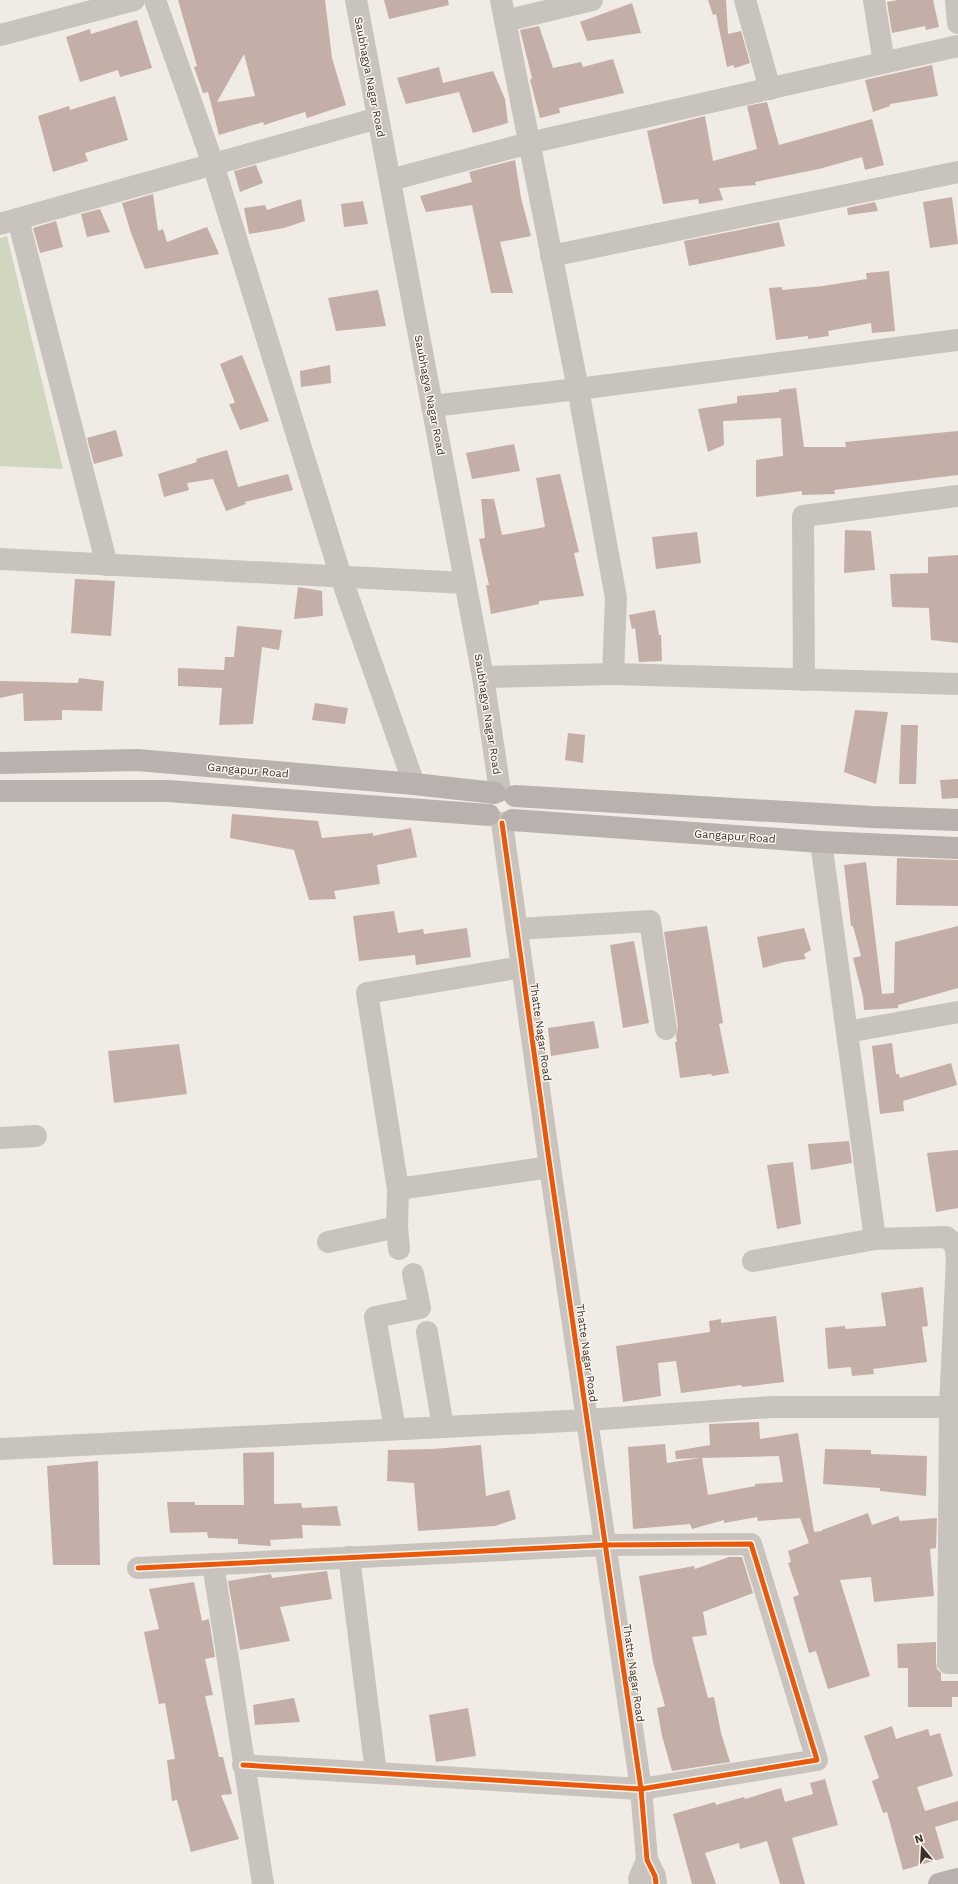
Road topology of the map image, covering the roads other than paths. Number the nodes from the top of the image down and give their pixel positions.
1 (134, 0) edge
2 (155, 0) edge
3 (356, 0) edge
4 (592, 0) edge
5 (745, 0) edge
6 (874, 0) edge
7 (956, 0) edge
8 (68, 8) edge
9 (503, 10) edge
10 (958, 23) edge
11 (0, 35) edge
12 (958, 46) edge
13 (884, 63) junction
14 (770, 89) junction
15 (378, 118) junction
16 (529, 143) junction
17 (213, 164) junction
18 (958, 172) edge
19 (390, 180) junction
20 (9, 222) edge
21 (551, 256) junction
22 (958, 340) edge
23 (578, 389) junction
24 (432, 406) junction
25 (958, 496) edge
26 (0, 559) edge
27 (107, 566) junction
28 (341, 577) junction
29 (465, 583) junction
30 (613, 674) junction
31 (483, 677) junction
32 (804, 680) junction
33 (958, 684) edge
34 (0, 763) edge
35 (414, 784) junction
36 (0, 792) edge
37 (504, 794) junction
38 (501, 819) junction
39 (958, 820) edge
40 (821, 842) junction
41 (958, 848) edge
42 (517, 929) junction
43 (522, 967) junction
44 (958, 1012) edge
45 (666, 1029) dead end
46 (847, 1032) junction
47 (36, 1136) dead end
48 (0, 1138) edge
49 (550, 1167) junction
50 (398, 1189) junction
51 (397, 1227) junction
52 (875, 1239) junction
53 (328, 1242) dead end
54 (399, 1249) dead end
55 (753, 1261) dead end
56 (413, 1274) dead end
57 (427, 1332) dead end
58 (954, 1407) edge
59 (587, 1420) junction
60 (443, 1427) junction
61 (395, 1429) junction
62 (0, 1450) edge
63 (605, 1545) junction
64 (349, 1557) junction
65 (213, 1564) junction
66 (138, 1568) dead end
67 (958, 1663) edge
68 (244, 1765) junction
69 (376, 1773) junction
70 (642, 1790) junction
71 (647, 1860) junction
72 (958, 1879) edge
73 (263, 1884) edge
74 (640, 1884) edge
75 (656, 1884) edge
76 (939, 1884) edge

1 - 8 street
2 - 17 street
3 - 15 street, Saubhagya Nagar Road
4 - 9 street
5 - 14 street
6 - 13 street
7 - 10 street
8 - 11 street
9 - 16 street
12 - 13 street
13 - 14 street
14 - 16 street
15 - 17 street
15 - 19 street, Saubhagya Nagar Road
16 - 19 street
16 - 21 street
17 - 20 street
17 - 28 street
18 - 21 street
19 - 24 street, Saubhagya Nagar Road
20 - 27 street
21 - 23 street
22 - 23 street
23 - 24 street
23 - 30 street
24 - 29 street, Saubhagya Nagar Road
25 - 32 street
26 - 27 street
27 - 28 street
28 - 29 street
28 - 35 street
29 - 31 street, Saubhagya Nagar Road
30 - 31 street
30 - 32 street
31 - 37 street, Saubhagya Nagar Road
32 - 33 street
34 - 35 main road, Gangapur Road
35 - 37 main road, Gangapur Road
36 - 38 main road, Gangapur Road
37 - 38 main road
37 - 38 main road
37 - 39 main road, Gangapur Road
38 - 40 main road, Gangapur Road
38 - 42 street, Thatte Nagar Road
40 - 41 main road, Gangapur Road
40 - 46 street
42 - 43 street, Thatte Nagar Road
42 - 45 street
43 - 49 street, Thatte Nagar Road
43 - 50 street
44 - 46 street
46 - 52 street
47 - 48 street
49 - 50 street
49 - 59 street, Thatte Nagar Road
50 - 51 street
51 - 53 street
51 - 54 street
52 - 55 street
52 - 58 street
56 - 61 street
57 - 60 street
58 - 59 street
58 - 67 street
59 - 60 street
59 - 63 street, Thatte Nagar Road
60 - 61 street
61 - 62 street
63 - 64 street
63 - 70 street, Thatte Nagar Road
63 - 70 street
64 - 65 street
64 - 69 street
65 - 66 street
65 - 68 street
68 - 69 street
68 - 73 street
69 - 70 street
70 - 71 street, Thatte Nagar Road
71 - 74 street
71 - 75 street, Thatte Nagar Road
72 - 76 main road

